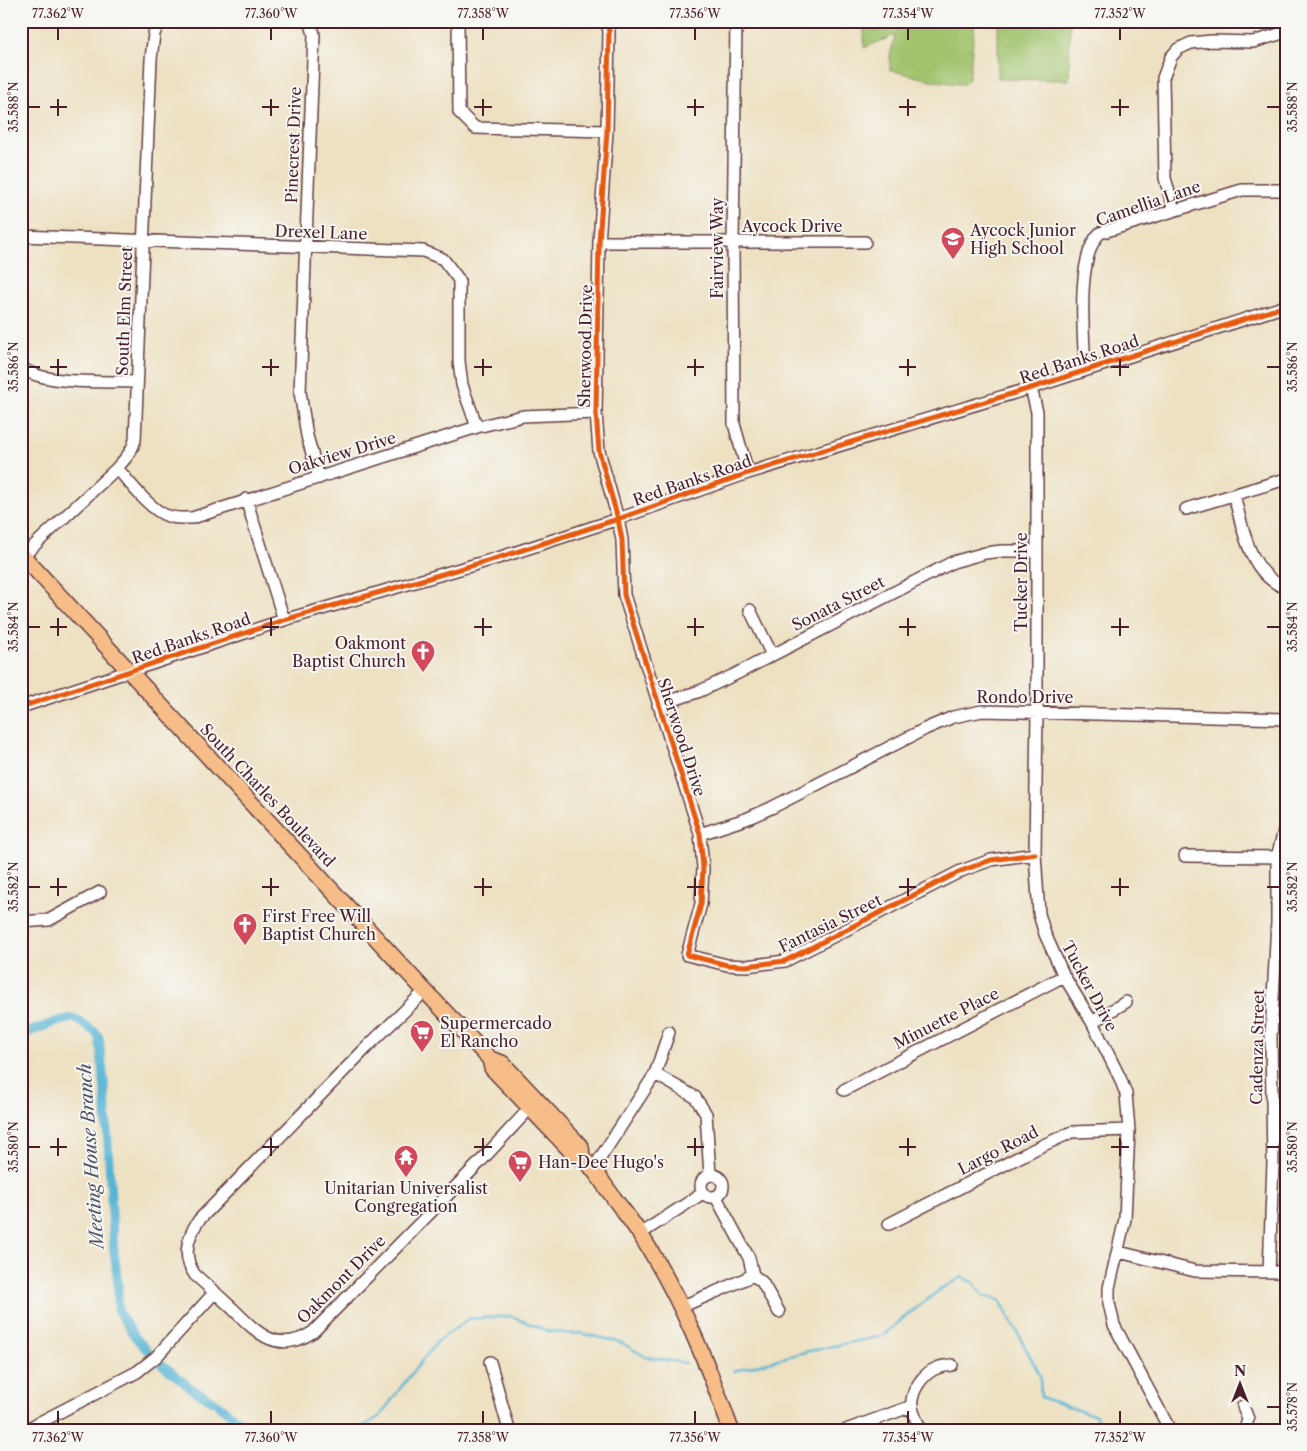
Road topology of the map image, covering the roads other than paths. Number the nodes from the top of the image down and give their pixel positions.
1 (159, 21) edge
2 (310, 21) edge
3 (458, 21) edge
4 (606, 21) edge
5 (736, 21) edge
6 (1286, 32) edge
7 (607, 131) junction
8 (1286, 190) edge
9 (1174, 210) junction
10 (21, 236) edge
11 (143, 241) junction
12 (599, 242) junction
13 (733, 242) junction
14 (865, 242) dead end
15 (306, 247) junction
16 (1286, 306) edge
17 (21, 366) edge
18 (1084, 370) junction
19 (137, 382) junction
20 (1031, 388) junction
21 (596, 413) junction
22 (477, 427) junction
23 (117, 468) junction
24 (748, 473) junction
25 (319, 478) junction
26 (1286, 479) edge
27 (1234, 495) junction
28 (246, 499) junction
29 (1186, 510) dead end
30 (618, 519) junction
31 (1037, 551) junction
32 (22, 555) edge
33 (1286, 588) edge
34 (750, 610) dead end
35 (284, 620) junction
36 (772, 655) junction
37 (130, 672) junction
38 (658, 705) junction
39 (21, 707) edge
40 (1037, 712) junction
41 (1286, 719) edge
42 (1286, 823) edge
43 (700, 834) junction
44 (1035, 854) junction
45 (1185, 856) dead end
46 (1277, 857) junction
47 (100, 892) dead end
48 (21, 922) edge
49 (687, 956) joint
50 (1064, 976) junction
51 (425, 991) junction
52 (1126, 1002) dead end
53 (1092, 1022) junction
54 (669, 1032) dead end
55 (493, 1065) junction
56 (655, 1074) junction
57 (844, 1090) dead end
58 (530, 1108) junction
59 (1128, 1130) junction
60 (580, 1150) junction
61 (593, 1169) junction
62 (710, 1175) junction
63 (703, 1193) junction
64 (716, 1197) junction
65 (889, 1224) dead end
66 (640, 1234) junction
67 (1119, 1252) junction
68 (1269, 1272) junction
69 (1286, 1272) edge
70 (753, 1275) junction
71 (215, 1292) junction
72 (681, 1307) junction
73 (779, 1312) dead end
74 (490, 1362) dead end
75 (952, 1365) dead end
76 (912, 1406) junction
77 (1243, 1406) dead end
78 (25, 1430) edge
79 (509, 1430) edge
80 (731, 1430) edge
81 (846, 1430) edge
82 (921, 1430) edge
83 (1170, 1430) edge
84 (1245, 1430) edge

1 - 11 street, South Elm Street
2 - 15 street, Pinecrest Drive
3 - 7 street
4 - 7 street, Sherwood Drive
5 - 13 street, Fairview Way
6 - 9 street
7 - 12 street, Sherwood Drive
8 - 9 street, Camellia Lane
9 - 18 street, Camellia Lane
10 - 11 street, Drexel Lane
11 - 15 street, Drexel Lane
11 - 19 street, South Elm Street
12 - 13 street, Aycock Drive
12 - 21 street, Sherwood Drive
13 - 14 street, Aycock Drive
13 - 24 street, Fairview Way
15 - 22 street, Drexel Lane
15 - 25 street, Pinecrest Drive
16 - 18 street, Red Banks Road
17 - 19 street
18 - 20 street, Red Banks Road
19 - 23 street, South Elm Street
20 - 24 street, Red Banks Road
20 - 31 street, Tucker Drive
21 - 22 street, Oakview Drive
21 - 30 street, Sherwood Drive
22 - 25 street, Oakview Drive
23 - 28 street, Oakview Drive
23 - 32 street, South Elm Street
24 - 30 street, Red Banks Road
25 - 28 street, Oakview Drive
26 - 27 street
27 - 29 street
27 - 33 street
28 - 35 street
30 - 35 street, Red Banks Road
30 - 38 street, Sherwood Drive
31 - 36 street, Sonata Street
31 - 40 street, Tucker Drive
32 - 37 main road, South Charles Boulevard
34 - 36 street
35 - 37 street, Red Banks Road
36 - 38 street, Sonata Street
37 - 39 street, Red Banks Road
37 - 51 main road, South Charles Boulevard
38 - 43 street, Sherwood Drive
40 - 41 street, Rondo Drive
40 - 43 street, Rondo Drive
40 - 44 street, Tucker Drive
42 - 46 street, Cadenza Street
43 - 49 street, Sherwood Drive
44 - 49 street, Fantasia Street
44 - 50 street, Tucker Drive
45 - 46 street
46 - 68 street, Cadenza Street
47 - 48 street
50 - 53 street, Tucker Drive
50 - 57 street, Minuette Place
51 - 55 main road, South Charles Boulevard
51 - 71 street, Oakmont Drive
52 - 53 street
53 - 59 street, Tucker Drive
54 - 56 street
55 - 58 main road, South Charles Boulevard
55 - 60 main road, South Charles Boulevard
56 - 61 street
56 - 62 street
58 - 60 main road, South Charles Boulevard
58 - 71 street, Oakmont Drive
59 - 65 street, Largo Road
59 - 67 street, Tucker Drive
60 - 61 main road, South Charles Boulevard
61 - 66 main road, South Charles Boulevard
62 - 63 street
62 - 64 street
63 - 64 street
63 - 66 street
64 - 70 street
66 - 72 main road, South Charles Boulevard
67 - 68 street
67 - 83 street, Tucker Drive
68 - 69 street
70 - 72 street
70 - 73 street
71 - 78 street
72 - 80 main road, South Charles Boulevard
74 - 79 street
75 - 76 street
76 - 81 street
76 - 82 street
77 - 84 street

